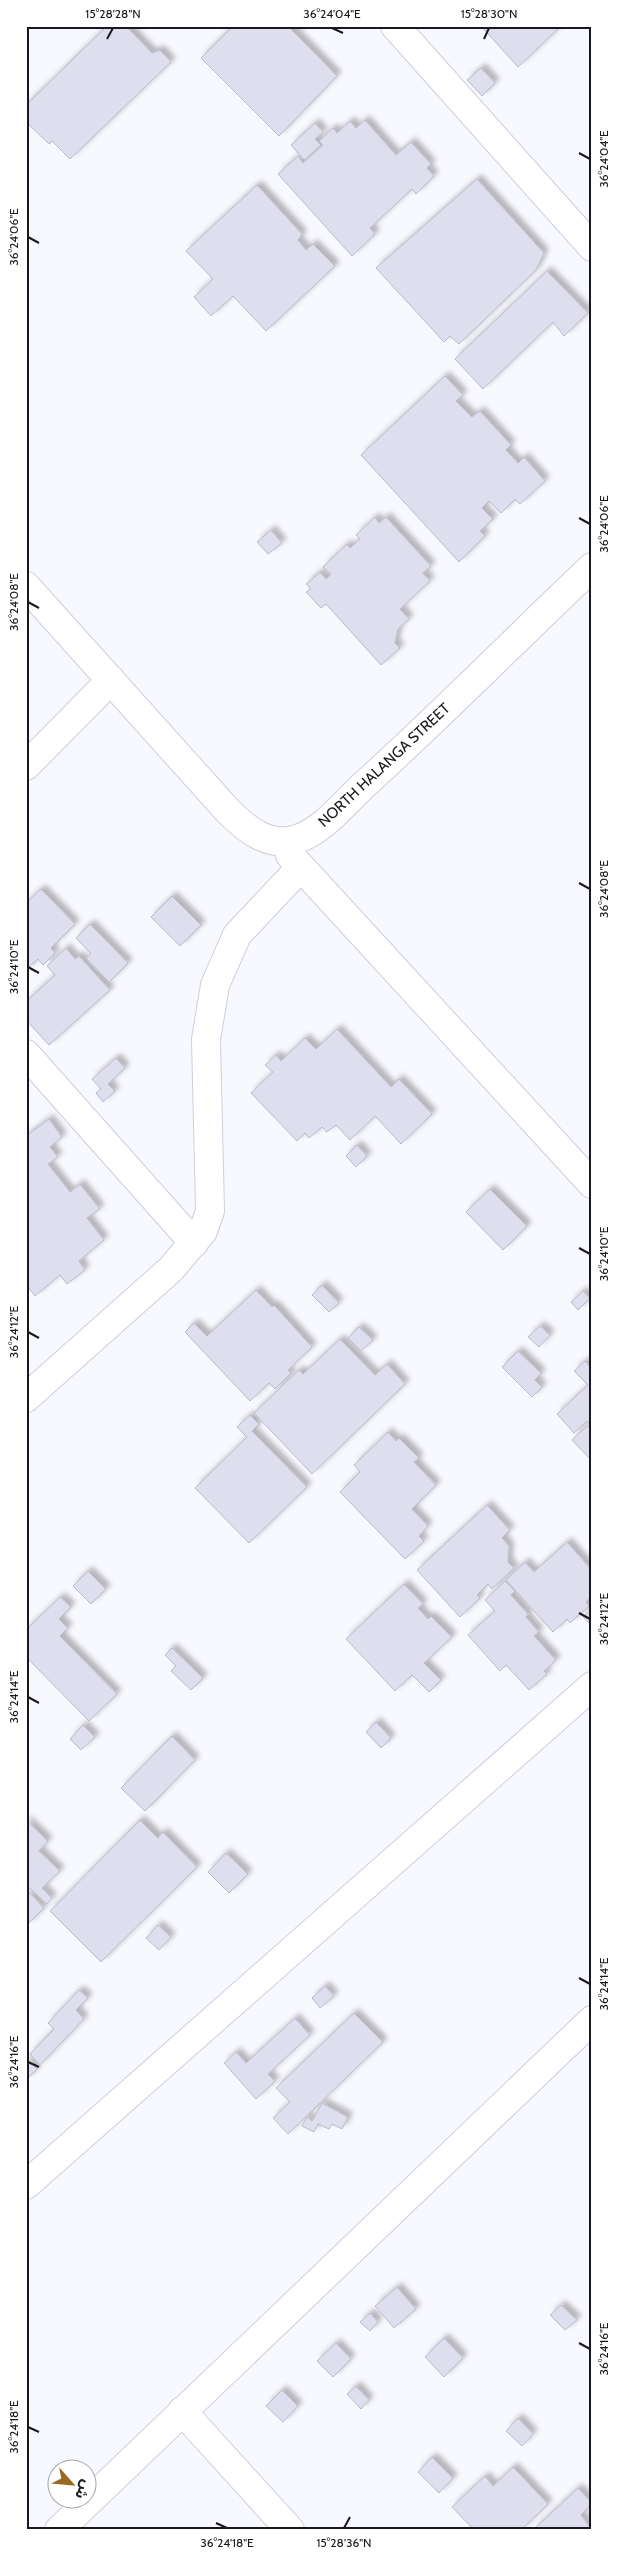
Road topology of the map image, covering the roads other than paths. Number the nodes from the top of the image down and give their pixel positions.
1 (395, 26) edge
2 (592, 247) edge
3 (592, 567) edge
4 (26, 586) edge
5 (111, 680) junction
6 (26, 766) edge
7 (279, 842) junction
8 (302, 867) junction
9 (26, 1054) edge
10 (587, 1167) edge
11 (194, 1243) junction
12 (26, 1398) edge
13 (592, 1686) edge
14 (592, 2020) edge
15 (26, 2184) edge
16 (182, 2411) junction
17 (59, 2530) edge
18 (290, 2530) edge

1 - 2 street
3 - 7 street, NORTH HALANGA STREET
4 - 5 street
5 - 6 street
5 - 7 street
7 - 8 street
8 - 10 street
8 - 11 street
9 - 11 street
11 - 12 street
13 - 15 street
14 - 16 street
16 - 17 street
16 - 18 street

